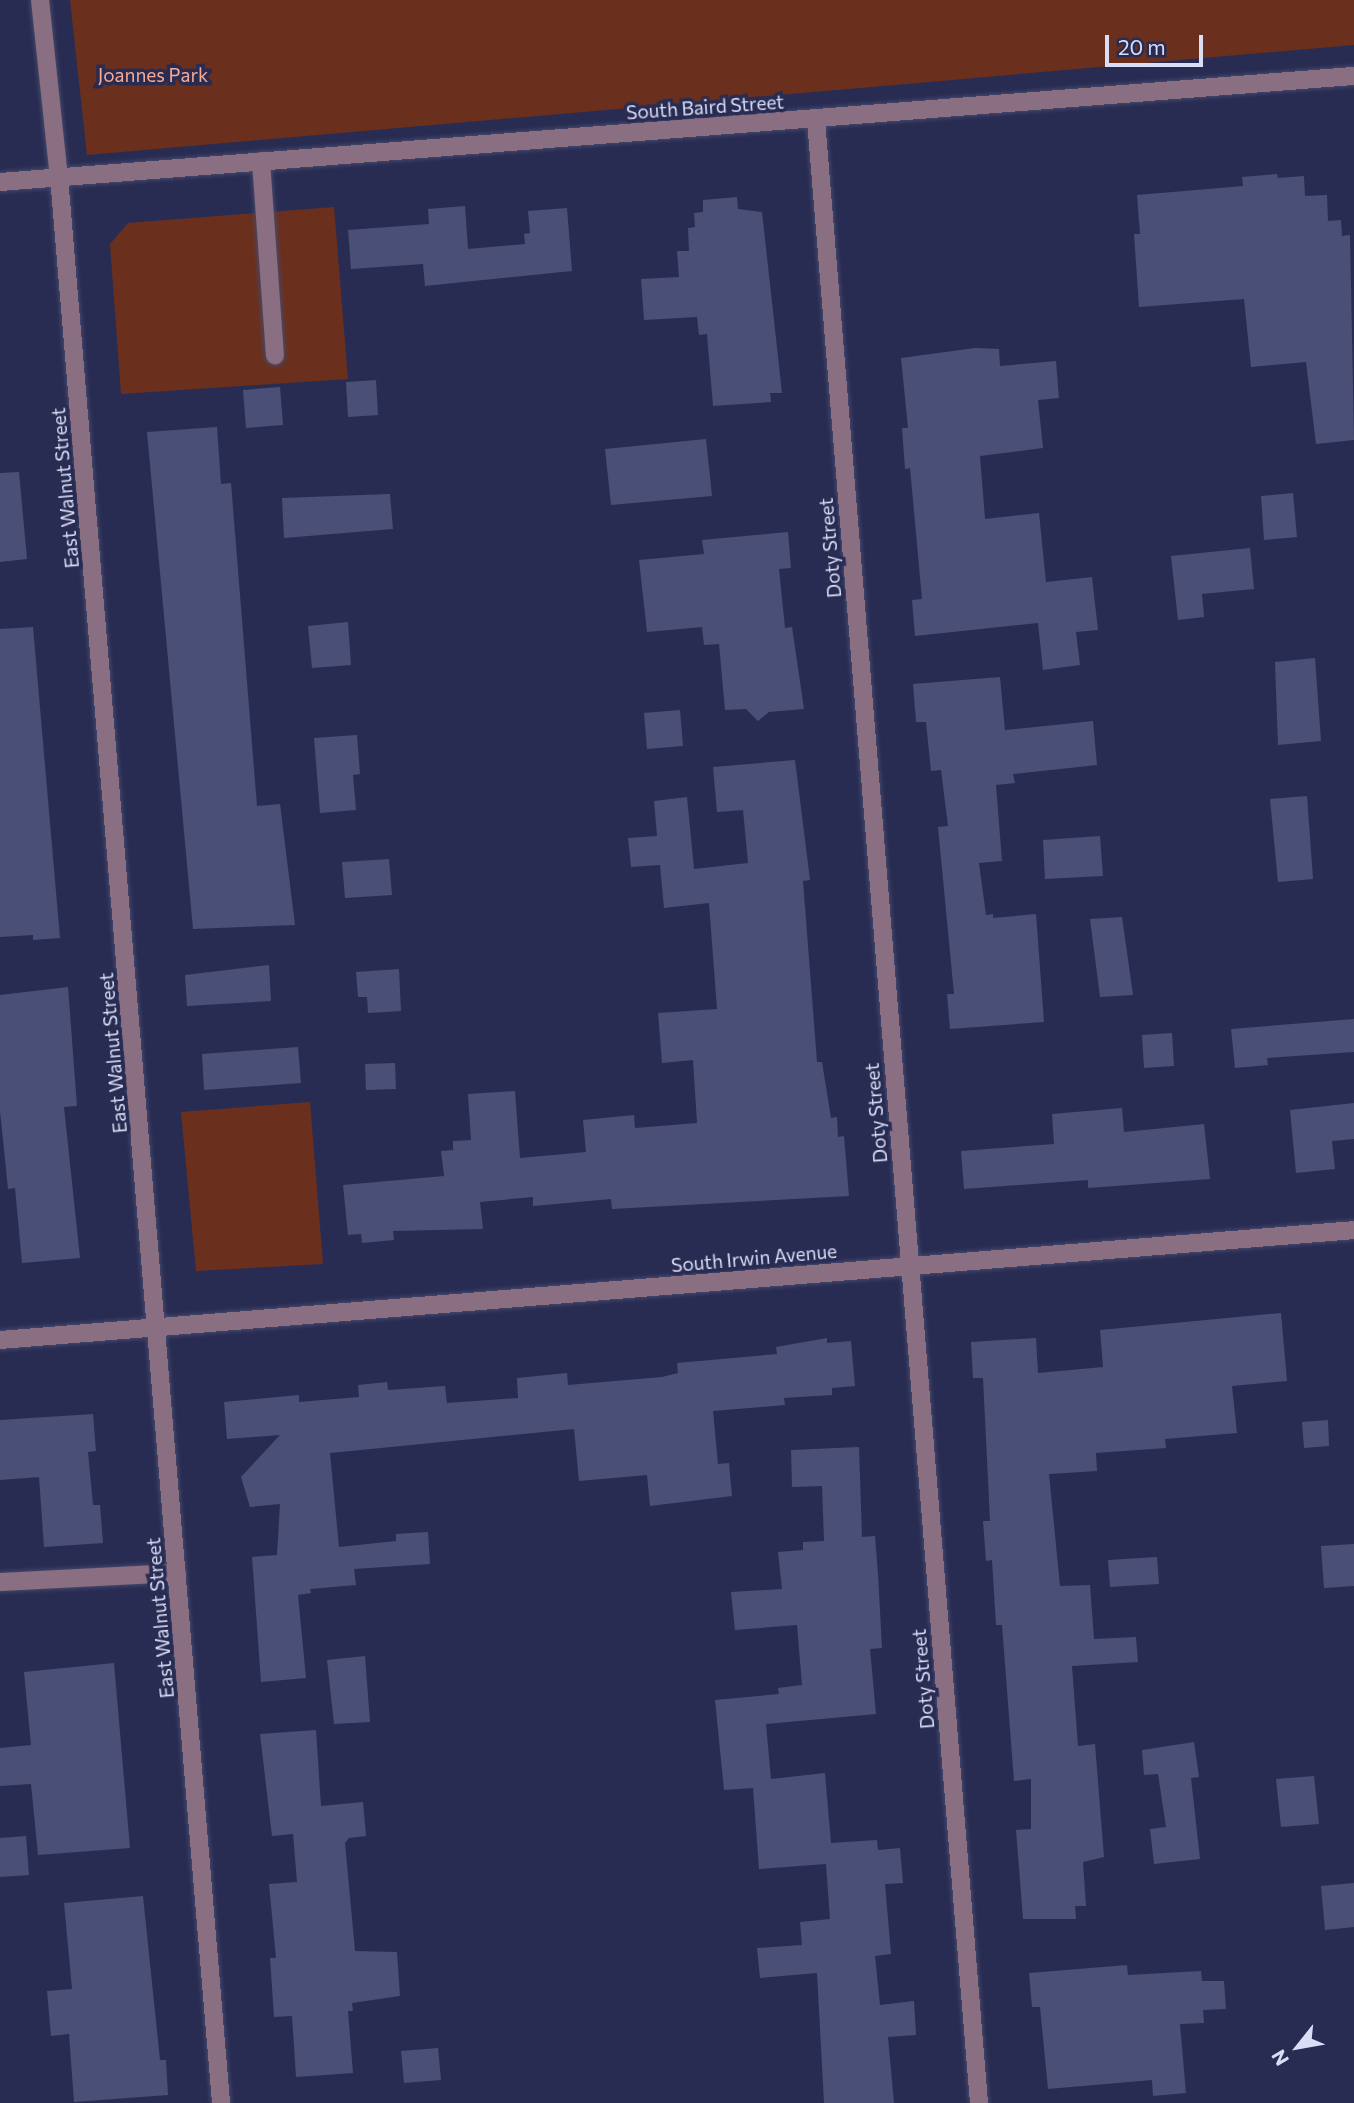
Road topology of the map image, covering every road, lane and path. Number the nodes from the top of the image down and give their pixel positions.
1 (40, 0) edge
2 (1354, 76) edge
3 (816, 120) junction
4 (261, 161) junction
5 (59, 177) junction
6 (0, 182) edge
7 (275, 355) dead end
8 (1354, 1230) edge
9 (910, 1266) junction
10 (157, 1327) junction
11 (0, 1340) edge
12 (177, 1573) junction
13 (0, 1582) edge
14 (221, 2103) edge
15 (979, 2103) edge

1 - 5 street, East Walnut Street
2 - 3 street, South Baird Street
3 - 4 street, South Baird Street
3 - 9 street, Doty Street
4 - 5 street, South Baird Street
4 - 7 street
5 - 6 street, South Baird Street
5 - 10 street, East Walnut Street
8 - 9 street, South Irwin Avenue
9 - 10 street, South Irwin Avenue
9 - 15 street, Doty Street
10 - 11 street, South Irwin Avenue
10 - 12 street, East Walnut Street
12 - 13 street
12 - 14 street, East Walnut Street

